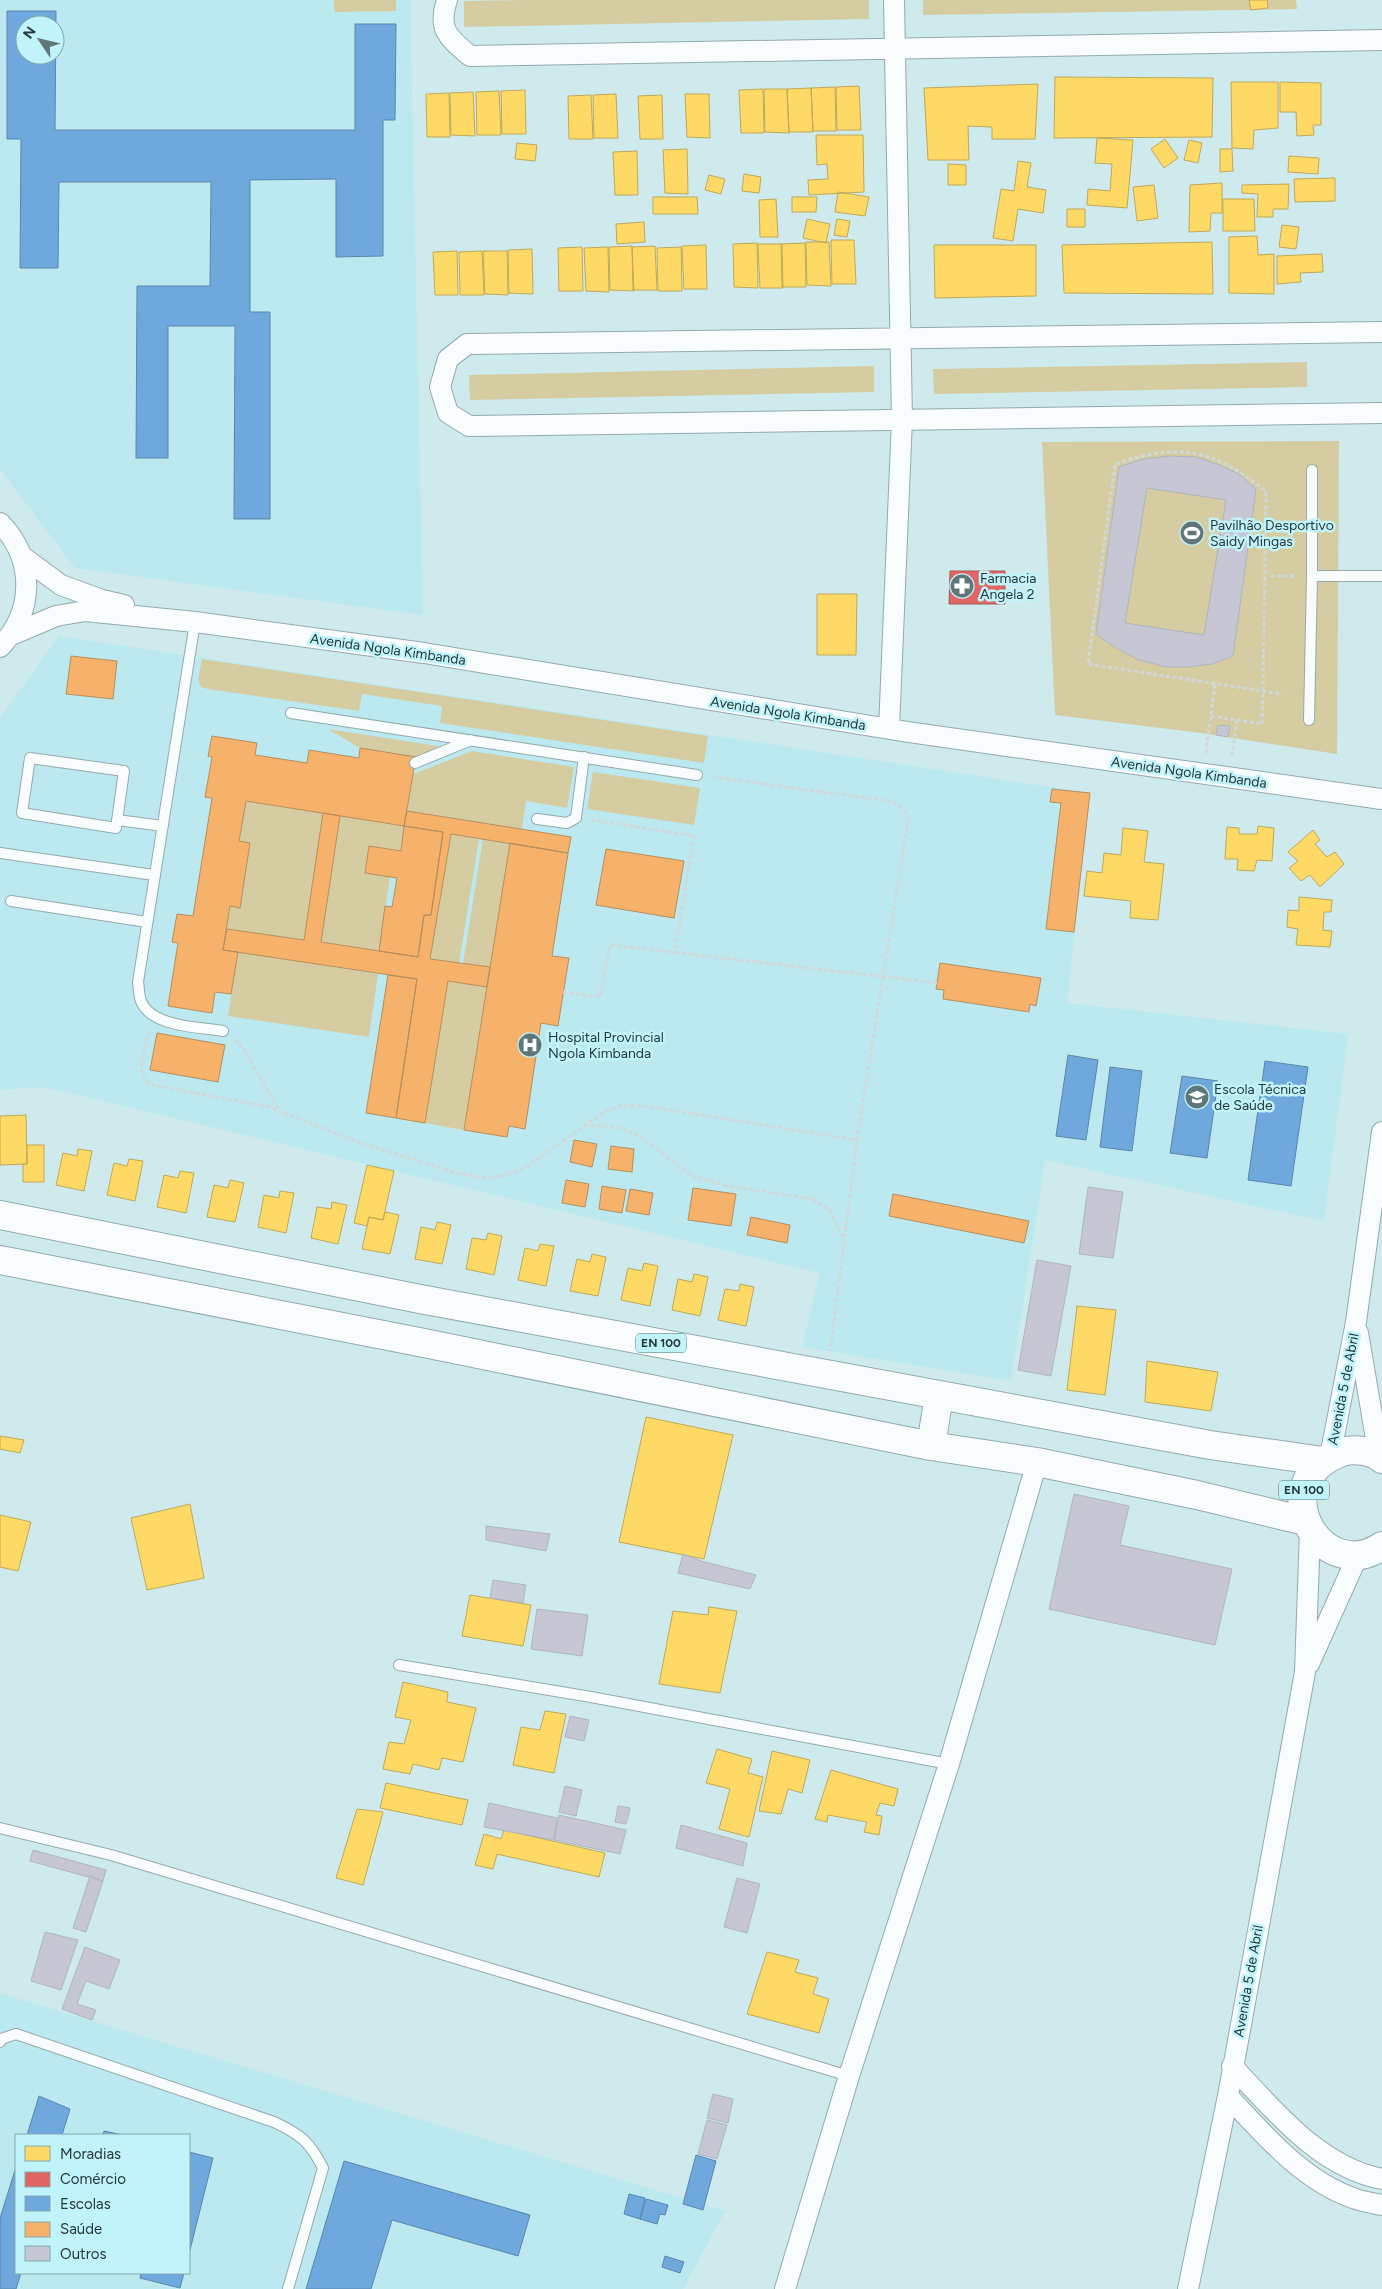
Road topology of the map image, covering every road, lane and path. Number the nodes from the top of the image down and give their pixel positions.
1 (446, 0) edge
2 (894, 0) edge
3 (1382, 40) edge
4 (895, 48) junction
5 (1382, 332) edge
6 (900, 337) junction
7 (1382, 413) edge
8 (902, 419) junction
9 (1312, 470) dead end
10 (0, 523) edge
11 (22, 557) junction
12 (1270, 576) dead end
13 (1312, 576) junction
14 (1382, 576) edge
15 (195, 622) junction
16 (6, 641) edge
17 (1215, 684) junction
18 (1263, 691) junction
19 (1282, 694) dead end
20 (290, 713) dead end
21 (1210, 716) junction
22 (1237, 720) junction
23 (1309, 720) dead end
24 (889, 729) junction
25 (1208, 734) dead end
26 (472, 740) junction
27 (584, 757) junction
28 (415, 763) dead end
29 (697, 775) joint
30 (1229, 778) junction
31 (1382, 799) edge
32 (576, 818) junction
33 (537, 819) dead end
34 (117, 820) junction
35 (163, 826) junction
36 (0, 853) edge
37 (154, 875) junction
38 (12, 901) dead end
39 (147, 922) junction
40 (675, 953) junction
41 (884, 977) junction
42 (937, 983) dead end
43 (564, 992) dead end
44 (152, 1015) junction
45 (223, 1031) joint
46 (279, 1111) junction
47 (584, 1125) junction
48 (1382, 1132) edge
49 (858, 1140) junction
50 (0, 1215) edge
51 (844, 1240) junction
52 (0, 1260) edge
53 (1356, 1322) junction
54 (826, 1374) junction
55 (939, 1395) junction
56 (931, 1446) junction
57 (1381, 1458) edge
58 (1326, 1459) junction
59 (1037, 1462) junction
60 (1308, 1525) junction
61 (1370, 1550) edge
62 (399, 1665) dead end
63 (1305, 1672) junction
64 (949, 1764) junction
65 (0, 1828) edge
66 (0, 2042) edge
67 (1232, 2066) junction
68 (849, 2076) junction
69 (1228, 2096) junction
70 (1382, 2179) edge
71 (1382, 2205) edge
72 (288, 2289) edge
73 (785, 2289) edge
74 (1188, 2289) edge

1 - 4 street
2 - 4 street
3 - 4 street
4 - 6 street
5 - 6 street
6 - 8 street
6 - 8 street
7 - 8 street
8 - 24 street
9 - 13 lane
10 - 11 street
11 - 15 street
11 - 16 street
12 - 13 path
13 - 14 lane
13 - 23 lane
15 - 16 street
15 - 24 street, Avenida Ngola Kimbanda
15 - 35 lane
17 - 18 path
17 - 18 path
17 - 21 path
18 - 19 path
18 - 22 path
20 - 26 lane
21 - 22 path
21 - 25 path
22 - 30 path
24 - 30 street, Avenida Ngola Kimbanda
26 - 27 lane
26 - 28 lane
27 - 29 lane
27 - 32 lane
29 - 41 path
30 - 31 street, Avenida Ngola Kimbanda
32 - 33 lane
32 - 40 path
34 - 34 lane
34 - 35 lane
35 - 37 lane
36 - 37 lane
37 - 39 lane
38 - 39 lane
39 - 44 lane
40 - 41 path
40 - 43 path
41 - 42 path
41 - 49 path
44 - 45 lane
44 - 46 path
45 - 46 path
46 - 47 path
47 - 49 path
47 - 51 path
48 - 53 street, Avenida 5 de Abril
49 - 51 path
50 - 54 main road, EN 100
51 - 54 path
52 - 56 main road, EN 100
53 - 57 street, Avenida 5 de Abril
53 - 58 street, Avenida 5 de Abril
54 - 55 main road, EN 100
55 - 56 main road
55 - 58 main road, EN 100
56 - 59 main road, EN 100
57 - 58 main road, EN 100
58 - 60 main road, EN 100
59 - 60 main road, EN 100
59 - 64 street
60 - 61 main road
60 - 63 street, Avenida 5 de Abril
61 - 63 street, Avenida 5 de Abril
62 - 64 lane
63 - 67 street, Avenida 5 de Abril
64 - 68 street
65 - 68 lane
66 - 72 lane
67 - 69 street, Avenida 5 de Abril
67 - 70 street
68 - 73 street
69 - 71 street
69 - 74 street, Avenida 5 de Abril

